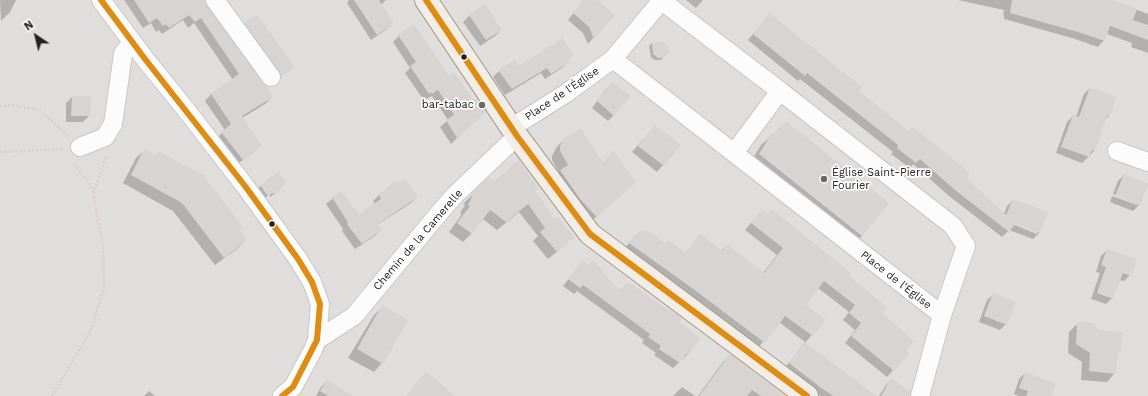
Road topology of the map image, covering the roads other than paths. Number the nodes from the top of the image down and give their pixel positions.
1 (101, 0) edge
2 (215, 0) edge
3 (426, 0) edge
4 (662, 1) edge
5 (132, 42) junction
6 (613, 59) junction
7 (271, 77) dead end
8 (780, 91) junction
9 (514, 132) junction
10 (1117, 151) dead end
11 (734, 153) junction
12 (76, 154) road end
13 (1148, 162) edge
14 (942, 315) junction
15 (317, 340) junction
16 (293, 393) edge
17 (807, 396) edge
18 (920, 396) edge

1 - 5 street
2 - 7 street
3 - 9 main road
4 - 6 street, Place de l'Église
4 - 8 street, Place de l'Église
5 - 12 street
5 - 15 street
6 - 9 street, Place de l'Église
6 - 11 street, Place de l'Église
8 - 11 street
8 - 14 street, Place de l'Église
9 - 15 street, Chemin de la Camerelle
9 - 17 main road
10 - 13 street
11 - 14 street, Place de l'Église
14 - 18 street
15 - 16 street

